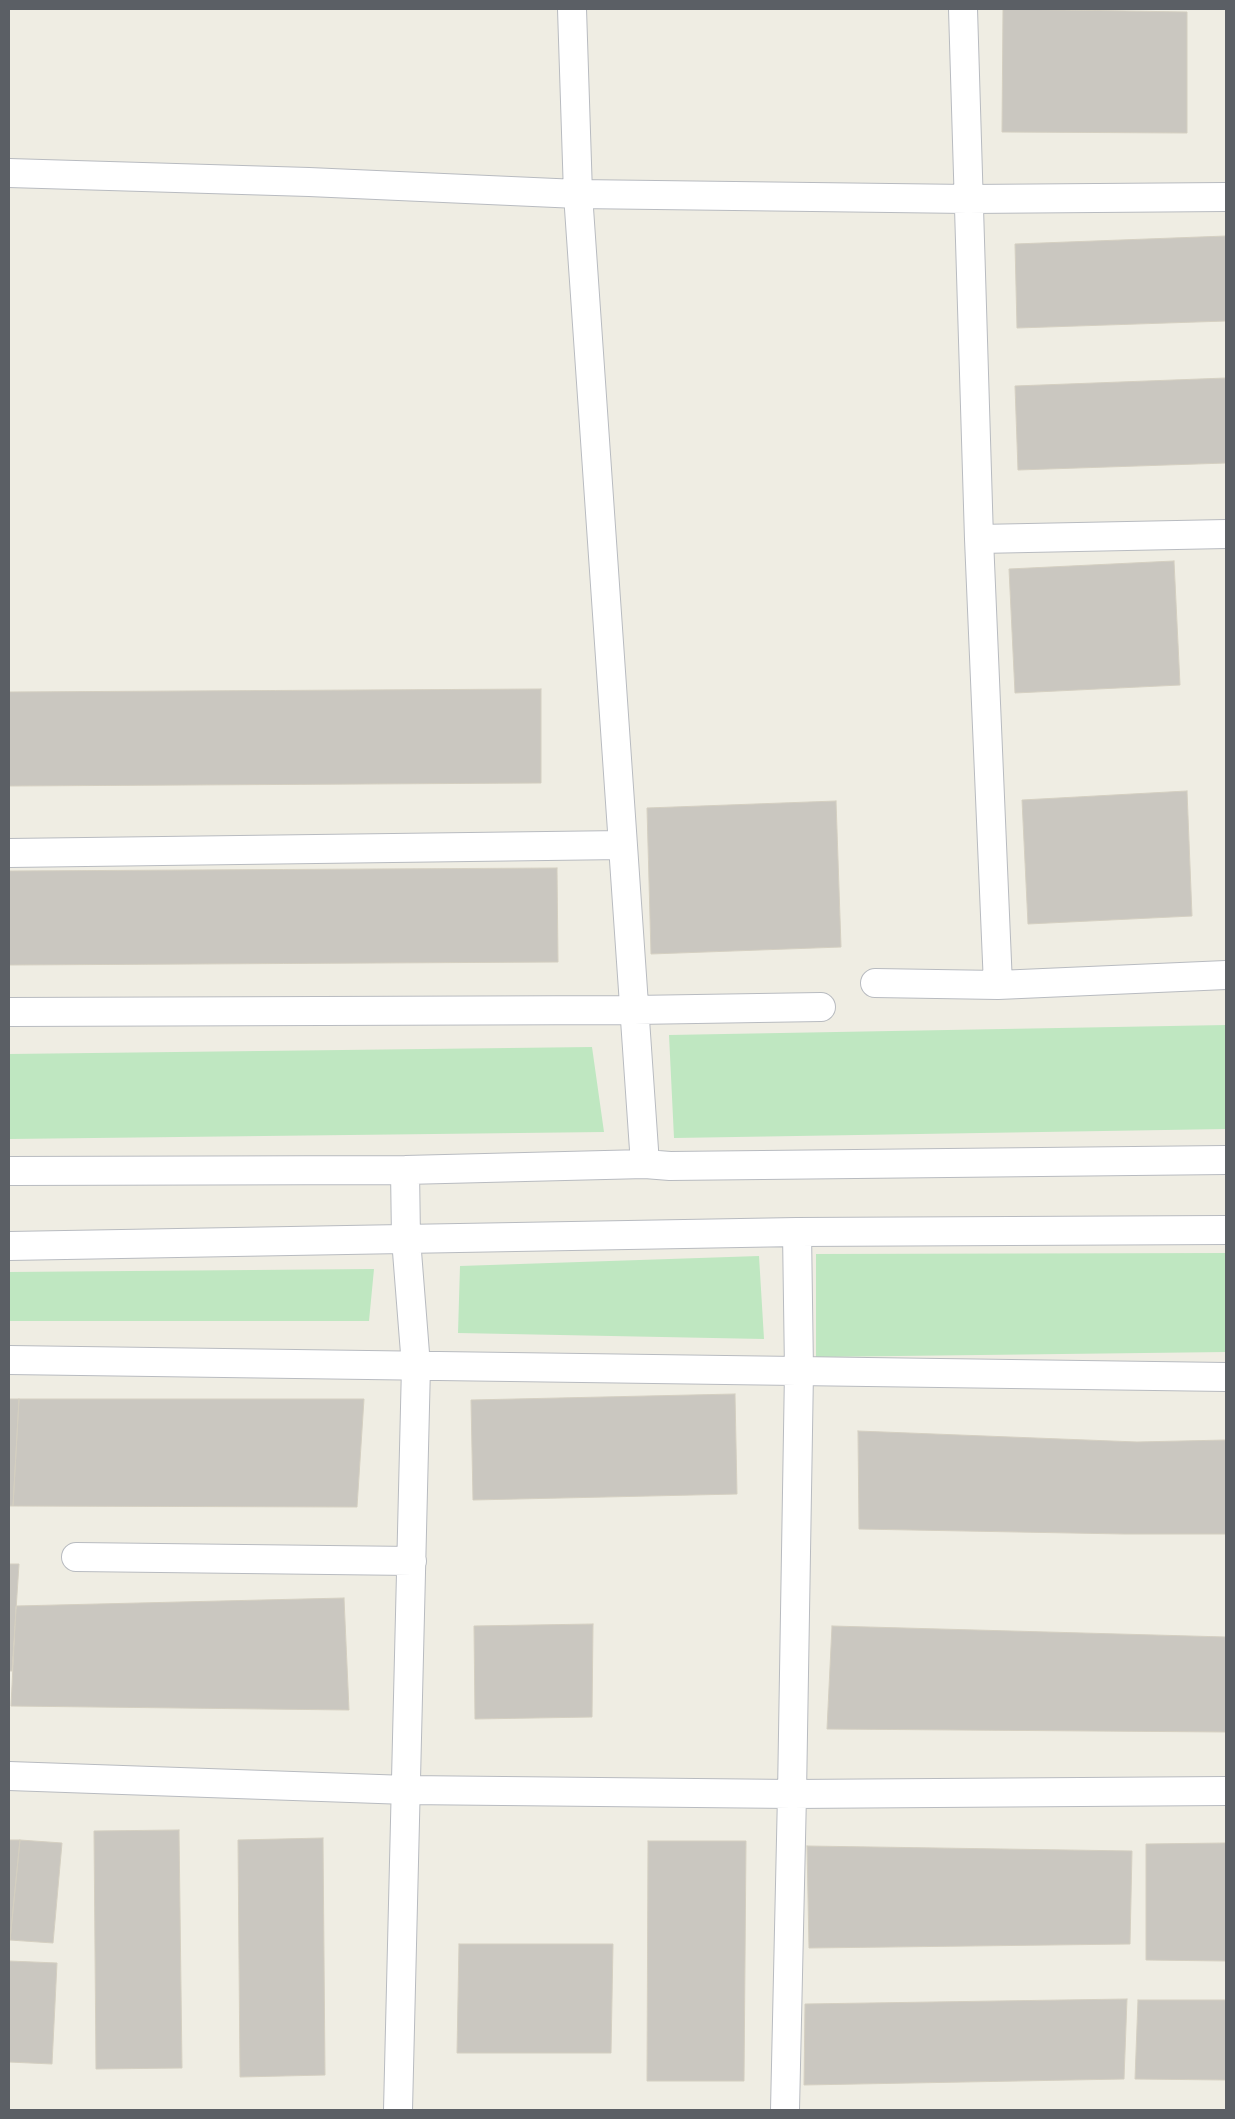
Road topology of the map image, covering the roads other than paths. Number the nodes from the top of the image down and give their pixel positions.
1 (572, 9) edge
2 (963, 9) edge
3 (9, 173) edge
4 (578, 194) junction
5 (1226, 197) edge
6 (968, 199) junction
7 (1226, 534) edge
8 (979, 539) junction
9 (623, 845) junction
10 (9, 853) edge
11 (1226, 975) edge
12 (875, 983) dead end
13 (998, 985) junction
14 (821, 1007) dead end
15 (634, 1010) junction
16 (9, 1012) edge
17 (1226, 1160) edge
18 (645, 1164) junction
19 (405, 1170) junction
20 (9, 1171) edge
21 (1226, 1230) edge
22 (797, 1232) junction
23 (406, 1239) junction
24 (9, 1246) edge
25 (9, 1360) edge
26 (416, 1366) junction
27 (799, 1371) junction
28 (1226, 1377) edge
29 (76, 1557) dead end
30 (412, 1561) junction
31 (9, 1776) edge
32 (407, 1790) junction
33 (1226, 1791) edge
34 (792, 1794) junction
35 (398, 2110) edge
36 (785, 2110) edge

1 - 4 street
2 - 6 street
3 - 4 street
4 - 6 street
4 - 9 street
5 - 6 street
6 - 8 street
7 - 8 street
8 - 13 street
9 - 10 street
9 - 15 street
11 - 13 street
12 - 13 street
14 - 15 street
15 - 16 street
15 - 18 street
17 - 18 street
18 - 19 street
19 - 20 street
19 - 23 street
21 - 22 street
22 - 23 street
22 - 27 street
23 - 24 street
23 - 26 street
25 - 26 street
26 - 27 street
26 - 30 street
27 - 28 street
27 - 34 street
29 - 30 street
30 - 32 street
31 - 32 street
32 - 34 street
32 - 35 street
33 - 34 street
34 - 36 street

